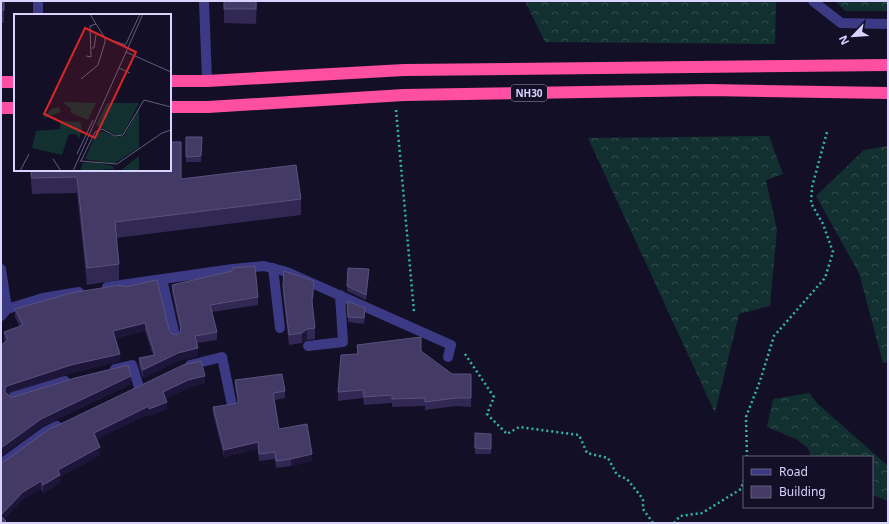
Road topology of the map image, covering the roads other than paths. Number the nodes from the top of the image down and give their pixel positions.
1 (38, 1) edge
2 (204, 1) edge
3 (814, 1) edge
4 (38, 14) edge
5 (888, 24) edge
6 (888, 65) edge
7 (171, 81) edge
8 (207, 81) junction
9 (1, 82) edge
10 (14, 82) edge
11 (888, 92) edge
12 (171, 107) edge
13 (1, 108) edge
14 (14, 108) edge
15 (273, 268) junction
16 (1, 269) edge
17 (162, 279) junction
18 (340, 295) junction
19 (4, 312) edge
20 (280, 328) dead end
21 (175, 336) edge
22 (308, 346) dead end
23 (448, 357) road end
24 (181, 367) edge
25 (102, 372) edge
26 (73, 379) edge
27 (139, 387) edge
28 (11, 398) edge
29 (232, 405) edge
30 (66, 422) edge
31 (1, 464) edge

1 - 4 street
2 - 8 street
3 - 5 street
6 - 8 highway, NH30
7 - 8 highway, NH30
9 - 10 highway
11 - 12 highway, NH30
13 - 14 highway
15 - 17 street
15 - 18 street
15 - 20 street
16 - 19 street
17 - 19 street
17 - 21 street
18 - 22 street
18 - 23 street
24 - 29 street
25 - 27 street
26 - 28 street
30 - 31 street

